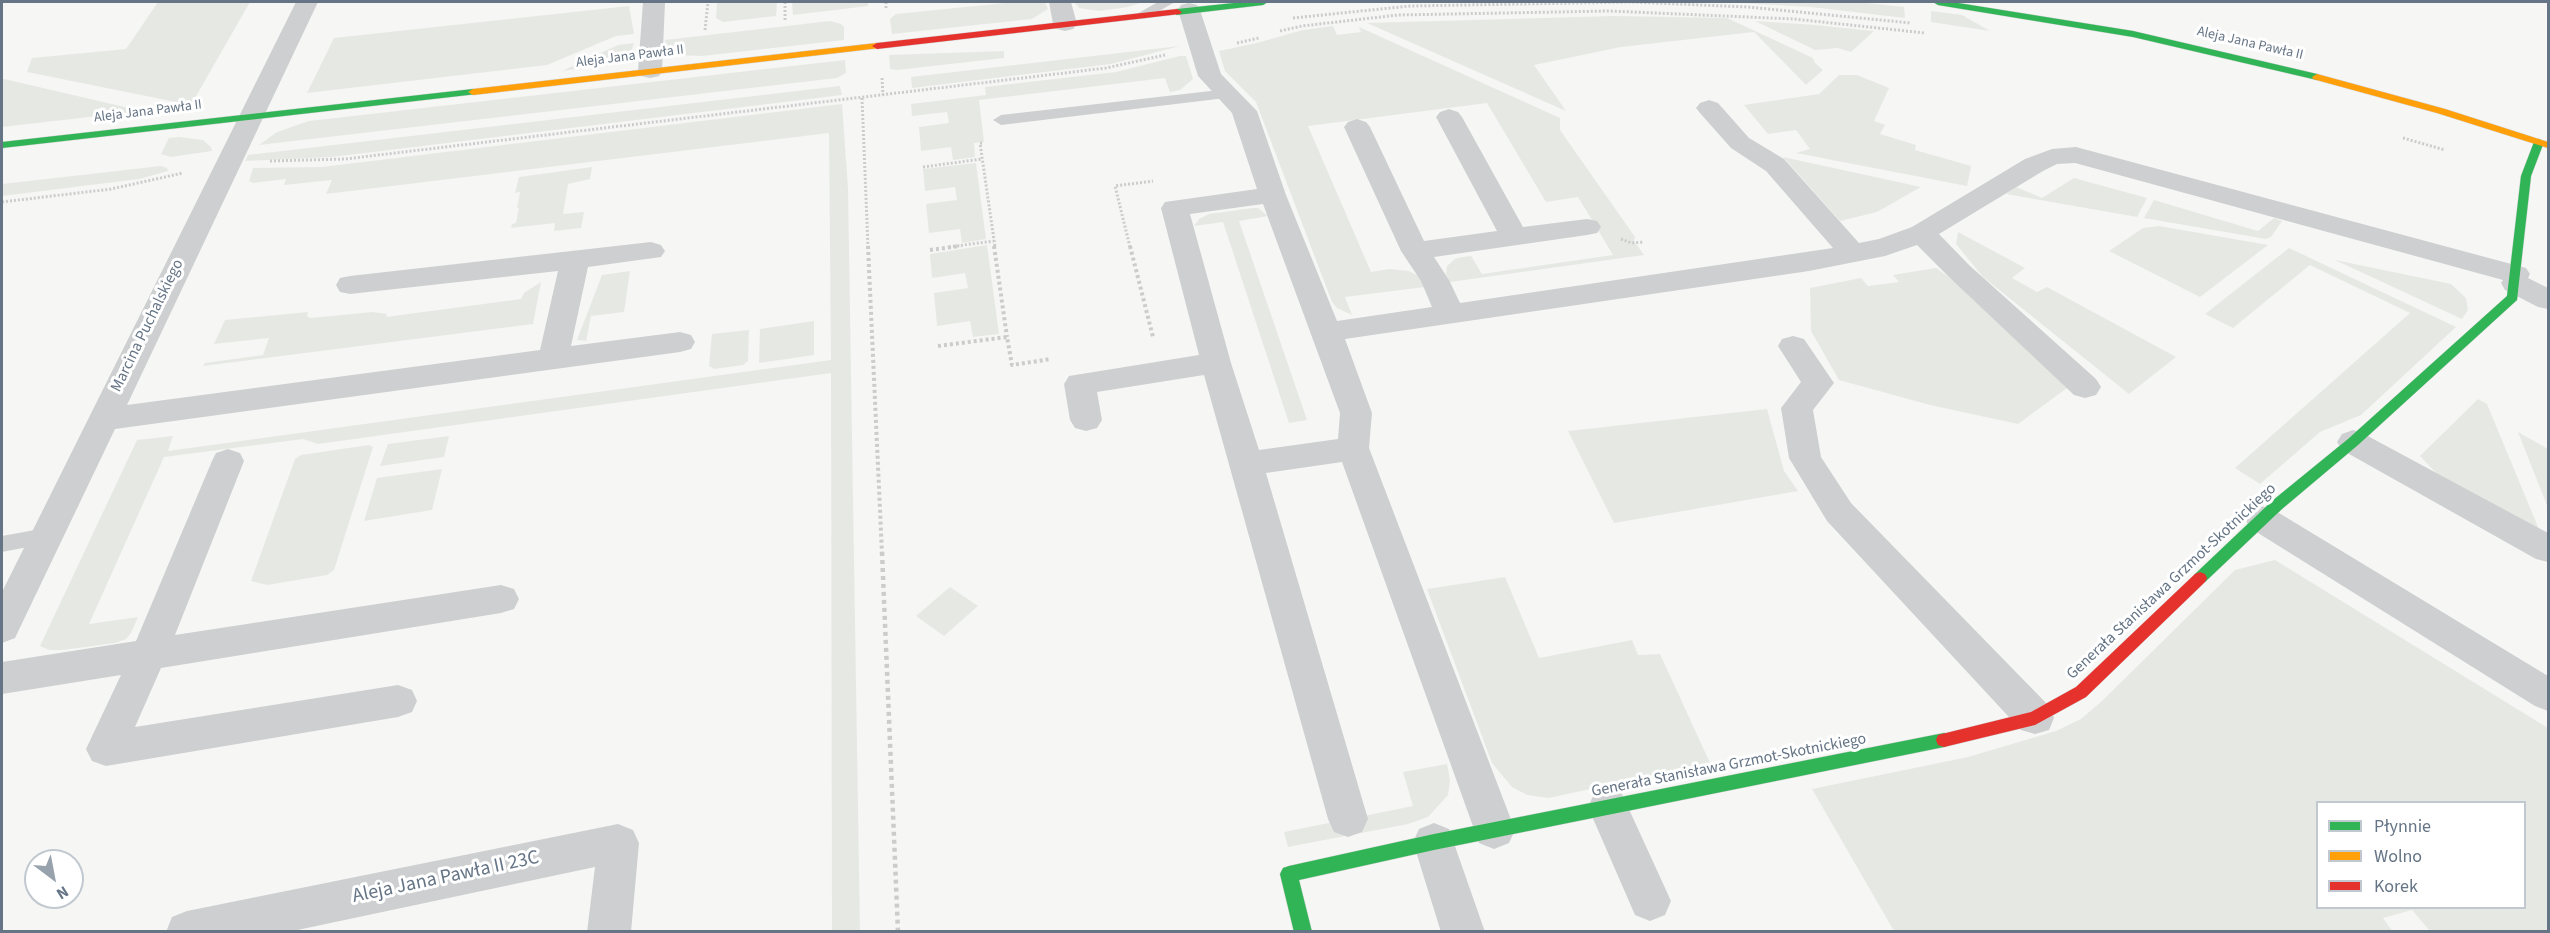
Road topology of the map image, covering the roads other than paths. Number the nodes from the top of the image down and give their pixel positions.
1 (307, 2) edge
2 (654, 2) edge
3 (1263, 2) edge
4 (1938, 2) edge
5 (1178, 6) edge
6 (1063, 13) edge
7 (1142, 15) junction
8 (650, 71) junction
9 (1228, 94) junction
10 (1709, 108) dead end
11 (250, 117) junction
12 (1449, 117) dead end
13 (1001, 120) road end
14 (1357, 127) dead end
15 (2544, 144) edge
16 (2, 145) edge
17 (1273, 195) junction
18 (1587, 227) dead end
19 (1922, 233) junction
20 (1515, 238) junction
21 (651, 251) dead end
22 (1415, 251) junction
23 (1852, 253) junction
24 (575, 260) junction
25 (2515, 279) junction
26 (350, 285) dead end
27 (2548, 300) edge
28 (1450, 314) junction
29 (1327, 332) junction
30 (680, 342) dead end
31 (1792, 346) dead end
32 (553, 358) junction
33 (1216, 363) junction
34 (2085, 387) dead end
35 (103, 418) junction
36 (1086, 420) dead end
37 (2353, 442) junction
38 (1353, 448) junction
39 (228, 461) dead end
40 (1246, 464) junction
41 (2262, 519) junction
42 (46, 536) junction
43 (2, 544) edge
44 (2548, 549) edge
45 (501, 599) dead end
46 (2, 628) edge
47 (149, 654) junction
48 (2, 678) edge
49 (2548, 695) edge
50 (398, 701) dead end
51 (2035, 717) junction
52 (1608, 807) junction
53 (1348, 819) dead end
54 (1494, 830) junction
55 (1434, 842) junction
56 (1650, 901) dead end
57 (187, 932) edge
58 (609, 932) edge
59 (1303, 932) edge
60 (1463, 932) edge

1 - 11 street, Marcina Puchalskiego
2 - 8 street
3 - 5 street, Aleja Jana Pawła II
4 - 15 street, Aleja Jana Pawła II
5 - 7 lane
5 - 7 street, Aleja Jana Pawła II
5 - 9 street
6 - 7 street, Aleja Jana Pawła II
6 - 8 street, Aleja Jana Pawła II
8 - 11 street, Aleja Jana Pawła II
9 - 13 lane
9 - 17 street
10 - 23 street
11 - 16 street, Aleja Jana Pawła II
11 - 35 street, Marcina Puchalskiego
12 - 20 street
14 - 22 street
15 - 25 street, Generała Stanisława Grzmot-Skotnickiego
17 - 29 street
17 - 33 street
18 - 20 street
19 - 23 street
19 - 25 street
19 - 34 street
20 - 22 street
21 - 24 street
22 - 28 street
23 - 28 street
24 - 26 street
24 - 32 street
25 - 27 street
25 - 37 street, Generała Stanisława Grzmot-Skotnickiego
28 - 29 street
29 - 38 street
30 - 32 street
31 - 51 street
32 - 35 street
33 - 36 street
33 - 40 street
35 - 42 street, Marcina Puchalskiego
37 - 41 street, Generała Stanisława Grzmot-Skotnickiego
37 - 44 street
38 - 40 street
38 - 54 street
39 - 47 street
40 - 53 street
41 - 49 street
41 - 51 street, Generała Stanisława Grzmot-Skotnickiego
42 - 43 lane
42 - 46 street, Marcina Puchalskiego
45 - 47 street
47 - 48 street
47 - 50 street
51 - 52 street, Generała Stanisława Grzmot-Skotnickiego
52 - 54 street, Generała Stanisława Grzmot-Skotnickiego
52 - 56 street
54 - 55 street, Generała Stanisława Grzmot-Skotnickiego
55 - 59 street, Generała Stanisława Grzmot-Skotnickiego
55 - 60 street
57 - 58 street, Aleja Jana Pawła II 23C

